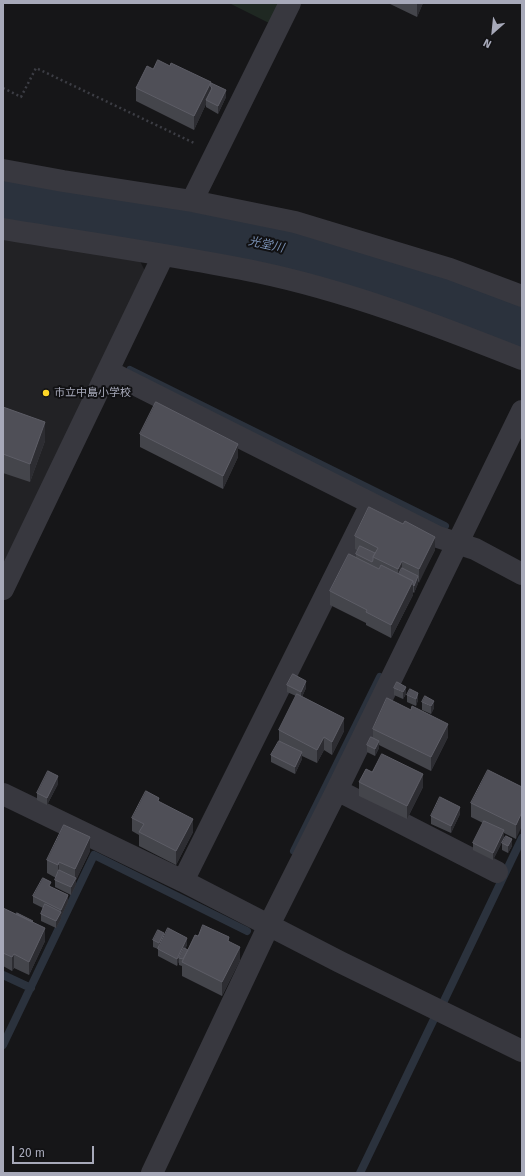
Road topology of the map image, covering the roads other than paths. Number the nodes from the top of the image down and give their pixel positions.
1 (290, 3) edge
2 (3, 170) edge
3 (192, 201) junction
4 (3, 229) edge
5 (163, 256) junction
6 (522, 296) edge
7 (522, 359) edge
8 (108, 370) junction
9 (522, 411) edge
10 (372, 504) junction
11 (458, 543) junction
12 (522, 574) edge
13 (3, 589) edge
14 (337, 790) junction
15 (3, 794) edge
16 (497, 872) dead end
17 (183, 882) junction
18 (269, 925) junction
19 (522, 1051) edge
20 (152, 1173) edge

1 - 3 street
2 - 3 street
3 - 6 street
4 - 5 street
5 - 7 street
5 - 8 street
8 - 10 street
8 - 13 street
9 - 11 street
10 - 11 street
10 - 17 street
11 - 12 street
11 - 14 street
14 - 16 street
14 - 18 street
15 - 17 street
17 - 18 street
18 - 19 street
18 - 20 street

